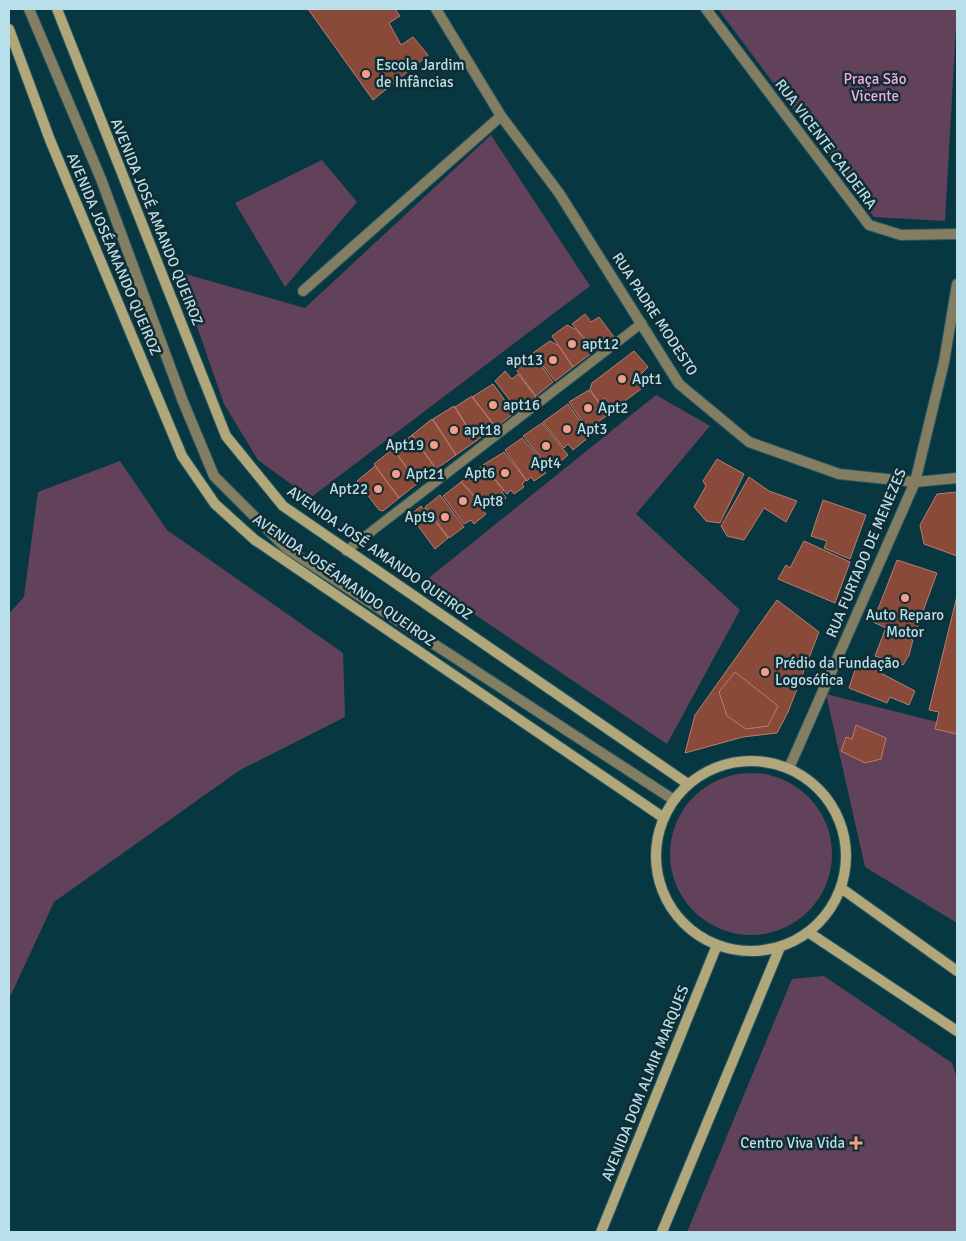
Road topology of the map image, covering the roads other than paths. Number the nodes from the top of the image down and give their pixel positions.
1 (29, 9) edge
2 (57, 9) edge
3 (436, 9) edge
4 (706, 9) edge
5 (9, 29) edge
6 (501, 116) junction
7 (957, 234) edge
8 (957, 284) edge
9 (303, 291) dead end
10 (642, 323) junction
11 (957, 478) edge
12 (915, 482) junction
13 (346, 551) junction
14 (789, 768) junction
15 (688, 784) junction
16 (674, 800) junction
17 (664, 818) junction
18 (841, 888) junction
19 (808, 932) junction
20 (717, 945) junction
21 (780, 947) junction
22 (957, 971) edge
23 (957, 1032) edge
24 (601, 1232) edge
25 (662, 1232) edge

1 - 16 street
2 - 13 main road, AVENIDA JOSÉ AMANDO QUEIROZ
3 - 6 street, RUA PADRE MODESTO
4 - 7 street, RUA VICENTE CALDEIRA
5 - 17 main road, AVENIDA JOSÉAMANDO QUEIROZ
6 - 9 street
6 - 10 street, RUA PADRE MODESTO
8 - 12 street, RUA FURTADO DE MENEZES
10 - 12 street, RUA PADRE MODESTO
10 - 13 lane
11 - 12 street, RUA PADRE MODESTO
12 - 14 street, RUA FURTADO DE MENEZES
13 - 15 main road, AVENIDA JOSÉ AMANDO QUEIROZ
14 - 15 main road
14 - 18 main road
15 - 16 main road
16 - 17 main road
17 - 20 main road
18 - 19 main road
18 - 22 main road
19 - 21 main road
19 - 23 main road
20 - 21 main road
20 - 24 main road, AVENIDA DOM ALMIR MARQUES
21 - 25 main road

